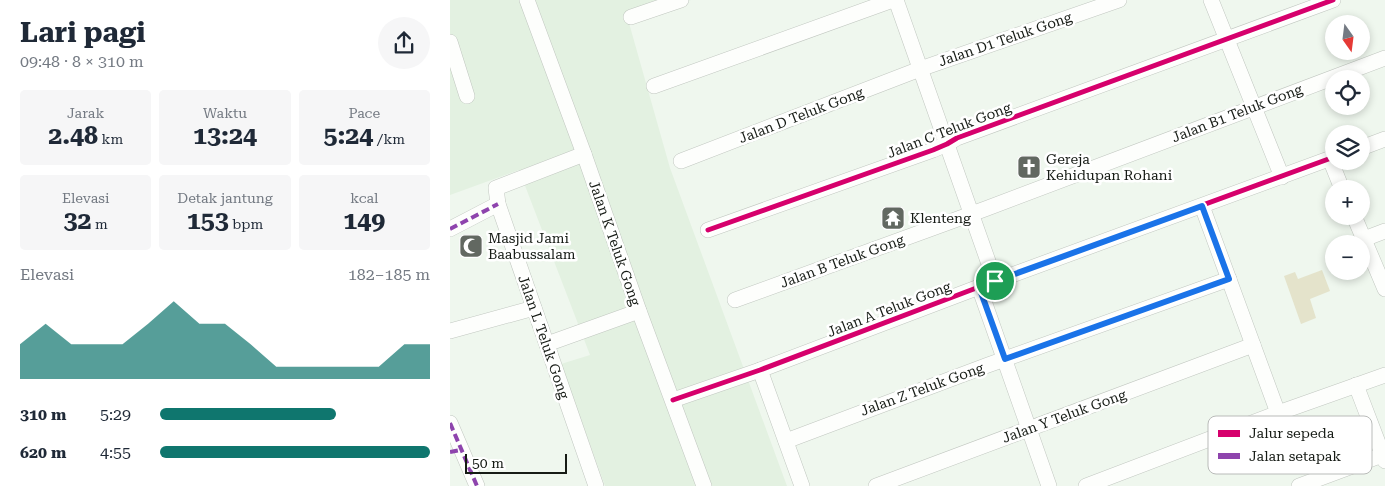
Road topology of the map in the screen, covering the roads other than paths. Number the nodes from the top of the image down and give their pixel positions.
1 (527, 0) edge
2 (681, 0) edge
3 (894, 0) edge
4 (1119, 0) edge
5 (1211, 0) edge
6 (1333, 0) edge
7 (1084, 6) edge
8 (631, 17) dead end
9 (1227, 40) junction
10 (450, 42) edge
11 (1385, 58) edge
12 (920, 69) junction
13 (654, 86) dead end
14 (467, 96) dead end
15 (1254, 106) junction
16 (1385, 139) edge
17 (947, 144) junction
18 (1370, 145) edge
19 (584, 154) junction
20 (681, 161) dead end
21 (1325, 161) edge
22 (1282, 177) junction
23 (498, 204) junction
24 (1202, 206) junction
25 (971, 213) junction
26 (949, 221) joint
27 (450, 229) edge
28 (708, 230) dead end
29 (1385, 231) edge
30 (1370, 237) edge
31 (1370, 253) edge
32 (1229, 279) junction
33 (995, 281) junction
34 (979, 287) junction
35 (1385, 289) edge
36 (735, 300) dead end
37 (534, 308) junction
38 (639, 311) junction
39 (450, 331) edge
40 (546, 344) junction
41 (1253, 345) junction
42 (1005, 359) junction
43 (760, 370) junction
44 (1385, 375) edge
45 (1356, 386) junction
46 (673, 400) junction
47 (1278, 413) junction
48 (1270, 416) edge
49 (1368, 416) edge
50 (450, 423) edge
51 (1372, 426) edge
52 (1028, 429) junction
53 (1208, 440) edge
54 (786, 441) junction
55 (455, 451) edge
56 (1384, 456) edge
57 (1372, 460) edge
58 (1333, 474) edge
59 (477, 486) edge
60 (596, 486) edge
61 (704, 486) edge
62 (802, 486) edge
63 (876, 486) edge
64 (1048, 486) edge
65 (1086, 486) edge
66 (1299, 486) edge

1 - 19 street, Jalan K Teluk Gong
2 - 8 street
3 - 12 street
3 - 13 street
4 - 7 street, Jalan D1 Teluk Gong
5 - 9 street
6 - 9 street, Jalan C Teluk Gong
7 - 12 street, Jalan D1 Teluk Gong
9 - 15 street
9 - 17 street, Jalan C Teluk Gong
10 - 14 street
11 - 15 street, Jalan B1 Teluk Gong
12 - 17 street
12 - 20 street, Jalan D Teluk Gong
15 - 22 street
15 - 25 street, Jalan B1 Teluk Gong
16 - 18 street
17 - 25 street
17 - 28 street, Jalan C Teluk Gong
19 - 23 street, Jalan L Teluk Gong
19 - 38 street, Jalan K Teluk Gong
21 - 22 street, Jalan A Teluk Gong
22 - 24 street, Jalan A Teluk Gong
23 - 27 street
23 - 37 street, Jalan L Teluk Gong
24 - 32 street
24 - 33 street, Jalan A Teluk Gong
25 - 26 street, Jalan B1 Teluk Gong
25 - 33 street
26 - 36 street, Jalan B Teluk Gong
29 - 30 street
31 - 35 street
32 - 41 street
32 - 42 street, Jalan Z Teluk Gong
33 - 34 street, Jalan A Teluk Gong
34 - 42 street
34 - 43 street, Jalan A Teluk Gong
37 - 39 street
37 - 40 street, Jalan L Teluk Gong
38 - 40 street
38 - 46 street, Jalan K Teluk Gong
40 - 60 street, Jalan L Teluk Gong
41 - 47 street
41 - 52 street, Jalan Y Teluk Gong
42 - 52 street
42 - 54 street, Jalan Z Teluk Gong
43 - 46 street, Jalan A Teluk Gong
43 - 54 street
44 - 45 street
45 - 47 street
45 - 49 street
46 - 61 street, Jalan K Teluk Gong
47 - 48 street
50 - 55 street
51 - 56 street
52 - 63 street, Jalan Y Teluk Gong
52 - 64 street
53 - 65 street
54 - 62 street
55 - 59 street
56 - 57 street
58 - 66 street

